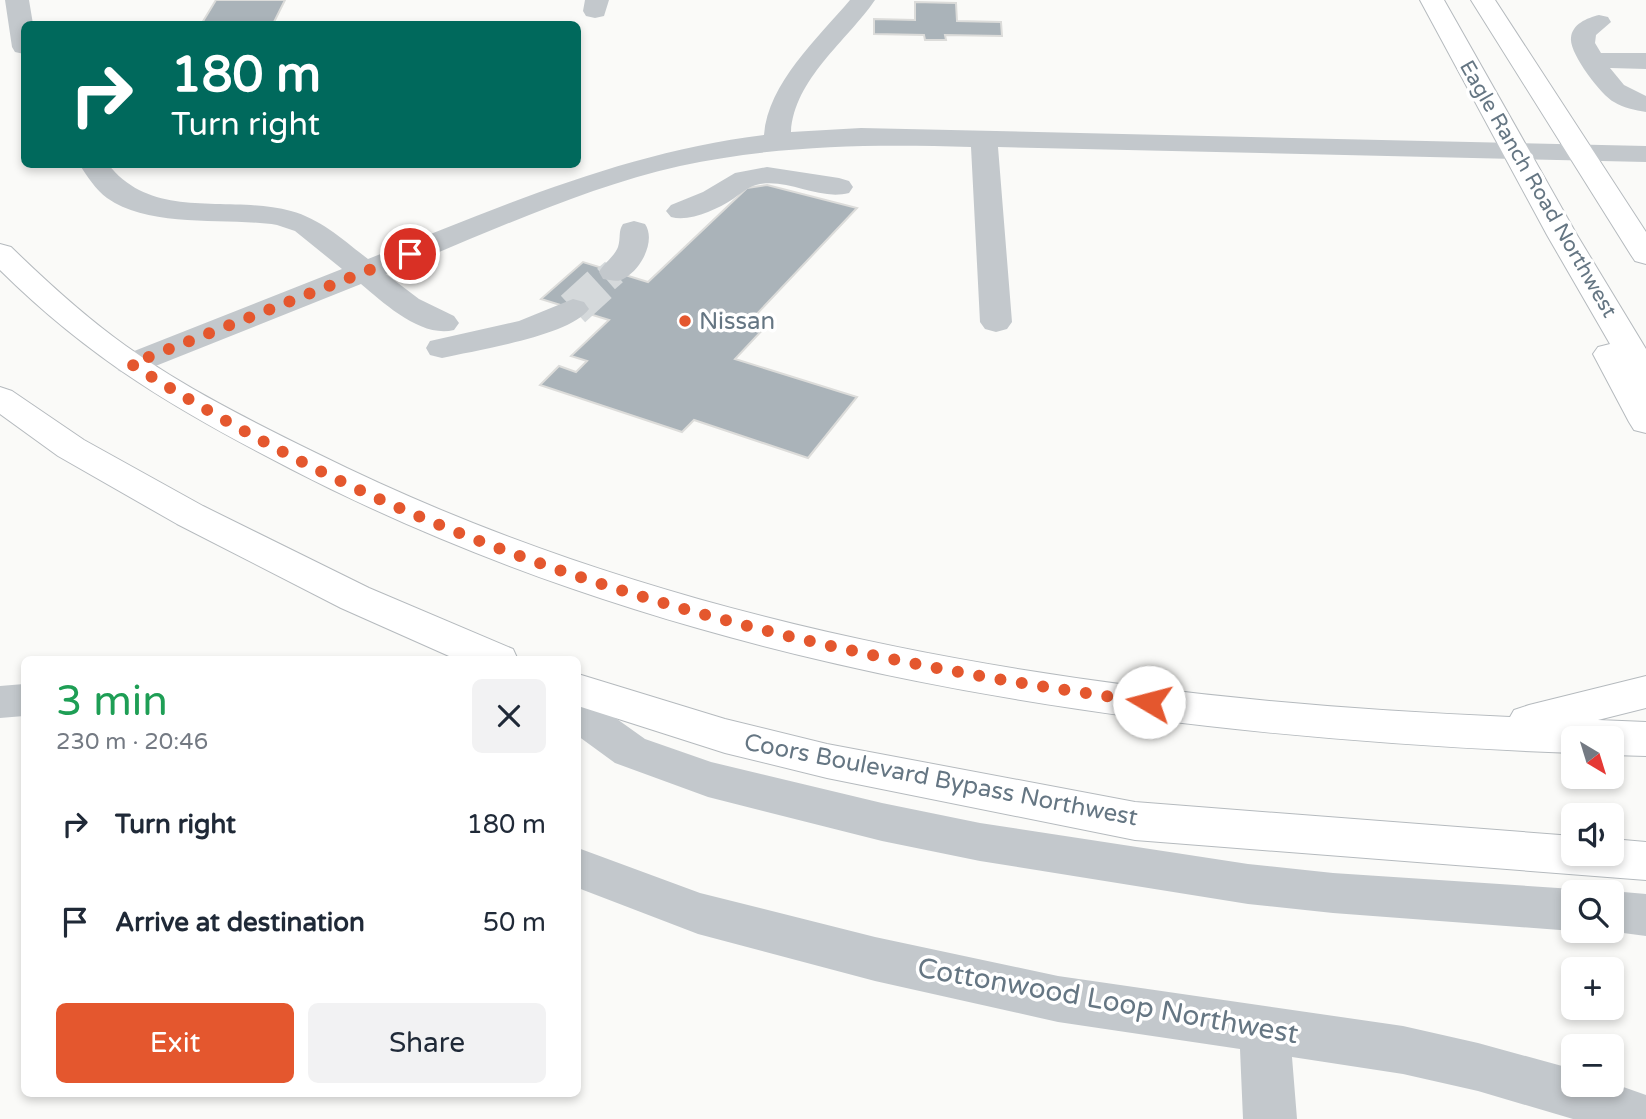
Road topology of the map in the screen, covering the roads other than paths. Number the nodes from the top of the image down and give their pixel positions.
1 (17, 0) edge
2 (863, 0) edge
3 (1432, 0) edge
4 (1483, 0) edge
5 (1599, 22) dead end
6 (21, 27) edge
7 (1646, 61) edge
8 (1600, 70) junction
9 (1646, 82) edge
10 (1646, 104) edge
11 (984, 139) junction
12 (777, 141) junction
13 (1515, 151) junction
14 (1579, 152) junction
15 (1646, 154) edge
16 (97, 168) edge
17 (839, 187) dead end
18 (681, 211) dead end
19 (634, 230) dead end
20 (0, 253) edge
21 (1646, 255) edge
22 (614, 271) tunnel mouth
23 (362, 272) junction
24 (1585, 272) junction
25 (573, 309) tunnel mouth
26 (996, 322) dead end
27 (131, 364) junction
28 (1646, 377) edge
29 (0, 398) edge
30 (1646, 422) edge
31 (489, 656) edge
32 (581, 691) edge
33 (1646, 692) edge
34 (21, 700) edge
35 (0, 702) edge
36 (581, 716) edge
37 (1484, 732) junction
38 (1646, 739) edge
39 (1646, 861) edge
40 (581, 869) edge
41 (1561, 908) edge
42 (1624, 913) edge
43 (1646, 915) edge
44 (1265, 1031) junction
45 (1270, 1119) edge
46 (1643, 1119) edge

1 - 6 lane
2 - 12 lane
3 - 13 main road, Eagle Ranch Road Northwest
4 - 14 main road, Eagle Ranch Road Northwest
5 - 8 lane
7 - 8 lane
8 - 9 lane
8 - 10 lane
11 - 12 lane
11 - 13 lane
11 - 26 lane
12 - 23 lane
13 - 14 lane
13 - 24 main road, Eagle Ranch Road Northwest
14 - 15 lane
14 - 21 main road, Eagle Ranch Road Northwest
16 - 23 lane
17 - 18 lane
19 - 22 lane
20 - 27 main road
23 - 25 lane
23 - 27 lane
24 - 28 main road, Eagle Ranch Road Northwest
24 - 30 main road
27 - 37 main road
29 - 31 main road
32 - 39 main road, Coors Boulevard Bypass Northwest
33 - 37 main road
34 - 35 lane
36 - 41 lane
37 - 38 main road
40 - 44 lane, Cottonwood Loop Northwest
42 - 43 lane
44 - 45 lane
44 - 46 lane, Cottonwood Loop Northwest

